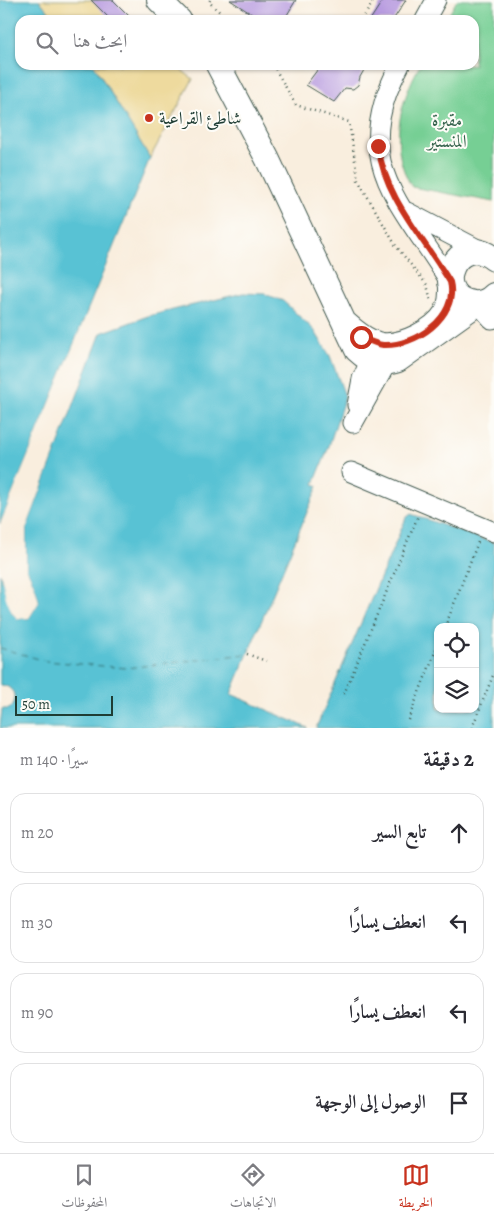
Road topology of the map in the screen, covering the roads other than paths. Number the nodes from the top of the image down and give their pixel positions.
1 (158, 0) edge
2 (436, 0) edge
3 (174, 15) edge
4 (428, 15) edge
5 (221, 70) edge
6 (398, 70) edge
7 (401, 209) junction
8 (489, 254) edge
9 (450, 284) junction
10 (490, 307) edge
11 (379, 353) junction
12 (351, 472) dead end
13 (487, 535) edge

1 - 3 main road
2 - 4 street
5 - 11 main road
6 - 7 street
7 - 8 street
7 - 9 street
8 - 9 main road
9 - 10 main road
9 - 11 main road
10 - 11 main road
12 - 13 street

